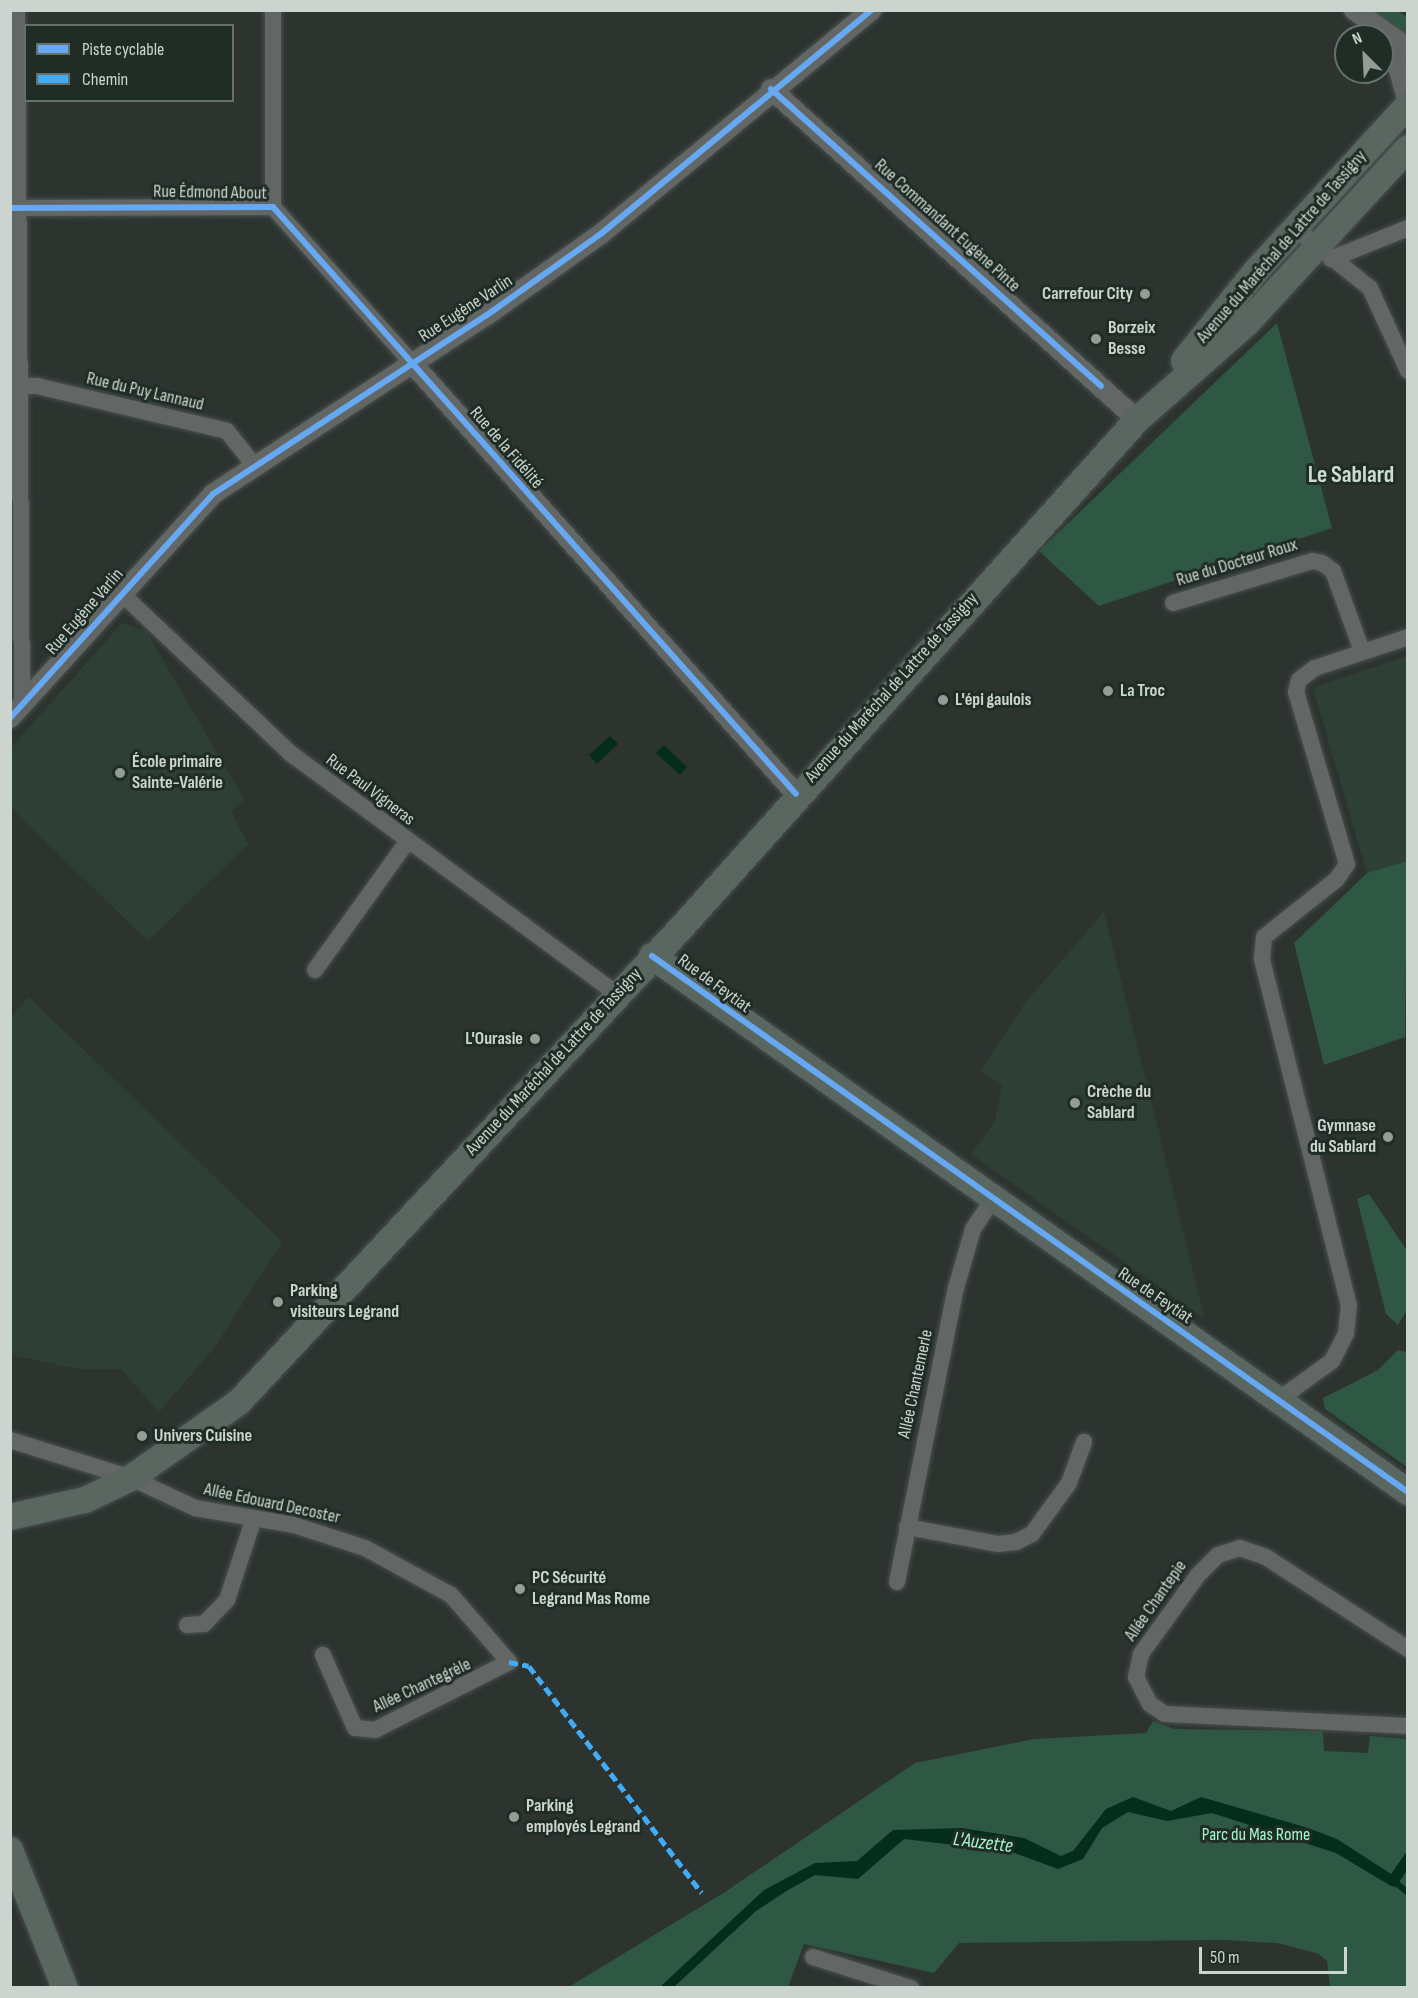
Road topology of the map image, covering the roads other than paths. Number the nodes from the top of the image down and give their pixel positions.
1 (17, 10) edge
2 (273, 10) edge
3 (872, 10) edge
4 (1354, 10) edge
5 (1373, 24) edge
6 (1394, 39) edge
7 (1407, 48) edge
8 (1394, 55) edge
9 (771, 88) junction
10 (1407, 104) edge
11 (1407, 148) edge
12 (273, 207) junction
13 (14, 208) edge
14 (1295, 228) junction
15 (1407, 228) edge
16 (1324, 254) junction
17 (411, 362) junction
18 (1407, 371) edge
19 (14, 385) edge
20 (1162, 393) junction
21 (1137, 420) junction
22 (254, 465) junction
23 (121, 593) junction
24 (1173, 603) dead end
25 (1407, 637) edge
26 (1362, 651) junction
27 (16, 712) edge
28 (796, 794) junction
29 (407, 842) junction
30 (652, 956) junction
31 (315, 970) dead end
32 (616, 993) junction
33 (992, 1201) junction
34 (1278, 1400) junction
35 (10, 1440) edge
36 (1084, 1442) dead end
37 (131, 1478) junction
38 (1407, 1492) edge
39 (10, 1517) edge
40 (253, 1521) junction
41 (906, 1527) junction
42 (897, 1582) dead end
43 (187, 1625) dead end
44 (1407, 1649) edge
45 (323, 1655) dead end
46 (509, 1662) joint
47 (1407, 1726) edge
48 (10, 1850) edge
49 (813, 1957) dead end
50 (884, 1984) edge
51 (65, 1988) edge
52 (911, 1988) edge

1 - 13 street
2 - 12 street
3 - 9 street, Rue Eugène Varlin
4 - 5 street
6 - 7 street
8 - 10 street
9 - 17 street, Rue Eugène Varlin
9 - 21 street, Rue Commandant Eugène Pinte
10 - 14 main road, Avenue du Maréchal de Lattre de Tassigny
11 - 16 main road, Avenue du Maréchal de Lattre de Tassigny
12 - 13 street, Rue Édmond About
12 - 17 street, Rue Édmond About
13 - 19 street
14 - 16 street
14 - 20 main road, Avenue du Maréchal de Lattre de Tassigny
15 - 16 street
16 - 18 street
16 - 20 main road, Avenue du Maréchal de Lattre de Tassigny
17 - 22 street, Rue Eugène Varlin
17 - 28 street, Rue de la Fidélité
19 - 22 street, Rue du Puy Lannaud
19 - 27 street
20 - 21 main road, Avenue du Maréchal de Lattre de Tassigny
21 - 28 main road, Avenue du Maréchal de Lattre de Tassigny
22 - 23 street, Rue Eugène Varlin
23 - 27 street, Rue Eugène Varlin
23 - 29 street, Rue Paul Vigneras
24 - 26 street, Rue du Docteur Roux
25 - 26 street
26 - 34 street
28 - 30 main road, Avenue du Maréchal de Lattre de Tassigny
29 - 31 street
29 - 32 street, Rue Paul Vigneras
30 - 32 main road, Avenue du Maréchal de Lattre de Tassigny
30 - 33 main road, Rue de Feytiat
32 - 37 main road, Avenue du Maréchal de Lattre de Tassigny
33 - 34 main road, Rue de Feytiat
33 - 41 street, Allée Chantemerle
34 - 38 main road, Rue de Feytiat
35 - 37 street, Allée Edouard Decoster
36 - 41 street
37 - 39 main road, Avenue du Maréchal de Lattre de Tassigny
37 - 40 street, Allée Edouard Decoster
40 - 43 street
40 - 46 street, Allée Edouard Decoster
41 - 42 street, Allée Chantemerle
44 - 47 street, Allée Chantepie
45 - 46 street, Allée Chantegrèle
48 - 51 main road
49 - 50 street
50 - 52 street

